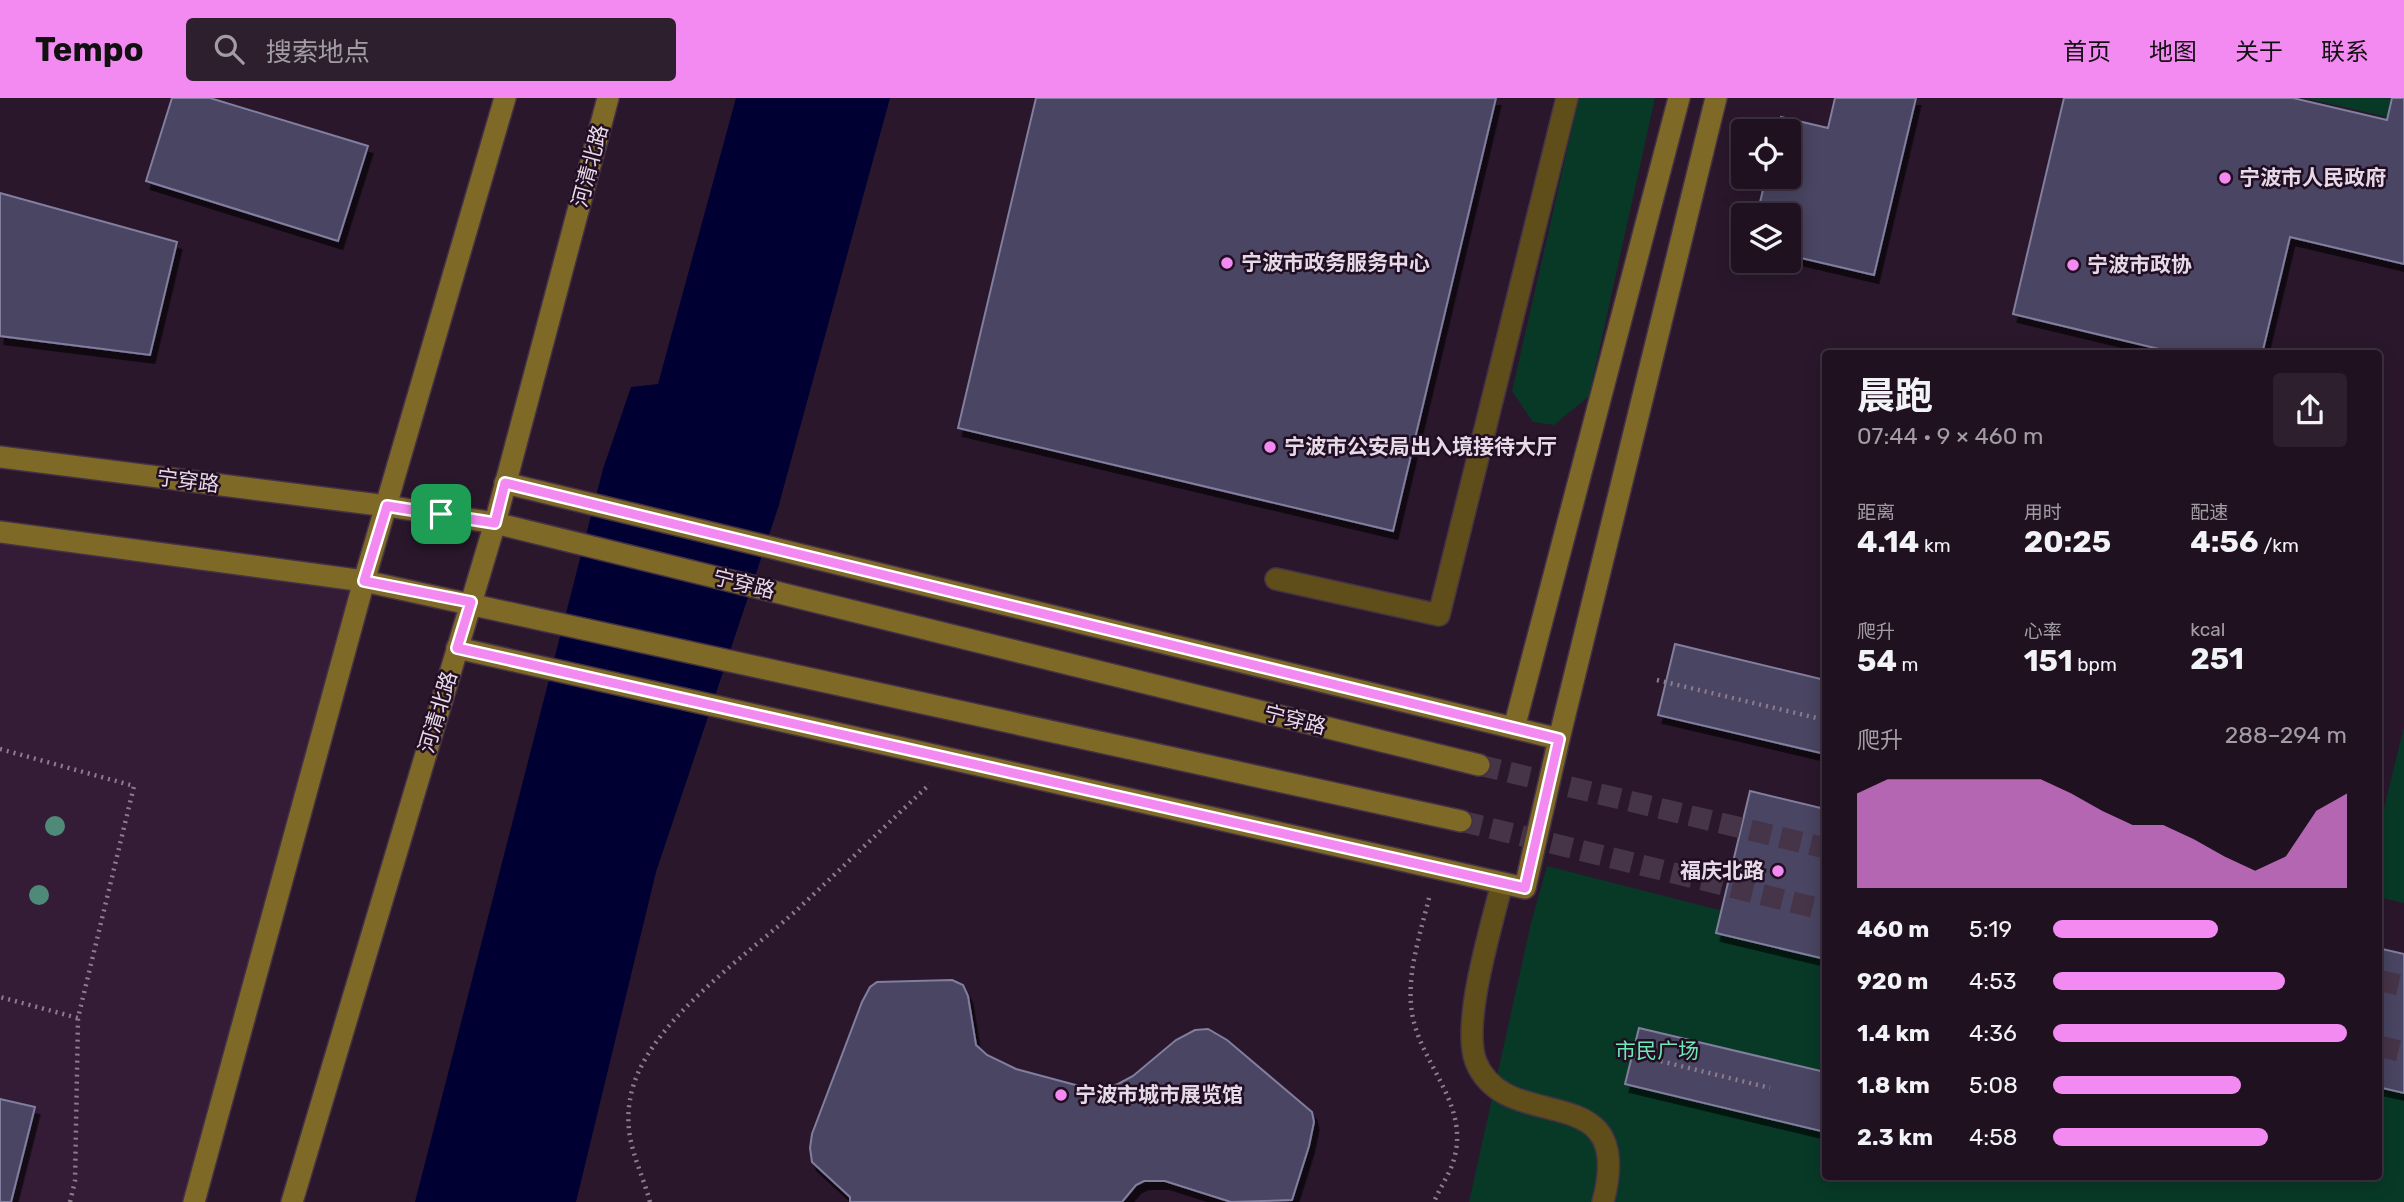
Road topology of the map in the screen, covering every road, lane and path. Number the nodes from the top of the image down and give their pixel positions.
1 (505, 98) edge
2 (608, 98) edge
3 (1567, 98) edge
4 (1679, 98) edge
5 (1716, 98) edge
6 (0, 457) edge
7 (505, 483) junction
8 (387, 506) junction
9 (495, 523) junction
10 (0, 532) edge
11 (1276, 579) dead end
12 (364, 581) junction
13 (471, 602) junction
14 (457, 648) junction
15 (1657, 680) dead end
16 (1822, 719) edge
17 (1514, 728) junction
18 (1559, 739) junction
19 (0, 749) edge
20 (957, 760) junction
21 (1479, 765) tunnel mouth
22 (1461, 821) tunnel mouth
23 (1436, 868) junction
24 (1502, 883) junction
25 (0, 998) edge
26 (78, 1018) junction
27 (1620, 1051) dead end
28 (1770, 1088) dead end
29 (71, 1202) edge
30 (194, 1202) edge
31 (292, 1202) edge
32 (650, 1202) edge
33 (1434, 1202) edge
34 (1603, 1202) edge

1 - 8 main road
2 - 7 main road, 河清北路
3 - 11 street
4 - 17 main road
5 - 18 main road
6 - 8 main road, 宁穿路
7 - 9 main road, 河清北路
7 - 17 main road
8 - 9 main road, 宁穿路
8 - 12 main road
9 - 13 main road, 河清北路
9 - 21 main road, 宁穿路
10 - 12 main road
12 - 13 main road
12 - 30 main road
13 - 14 main road, 河清北路
13 - 22 main road
14 - 20 main road
14 - 31 main road, 河清北路
15 - 16 path
17 - 18 main road
18 - 24 main road
19 - 26 path
20 - 23 main road
20 - 32 path
23 - 24 main road
23 - 33 path
24 - 34 street
25 - 26 path
26 - 29 path
27 - 28 path

